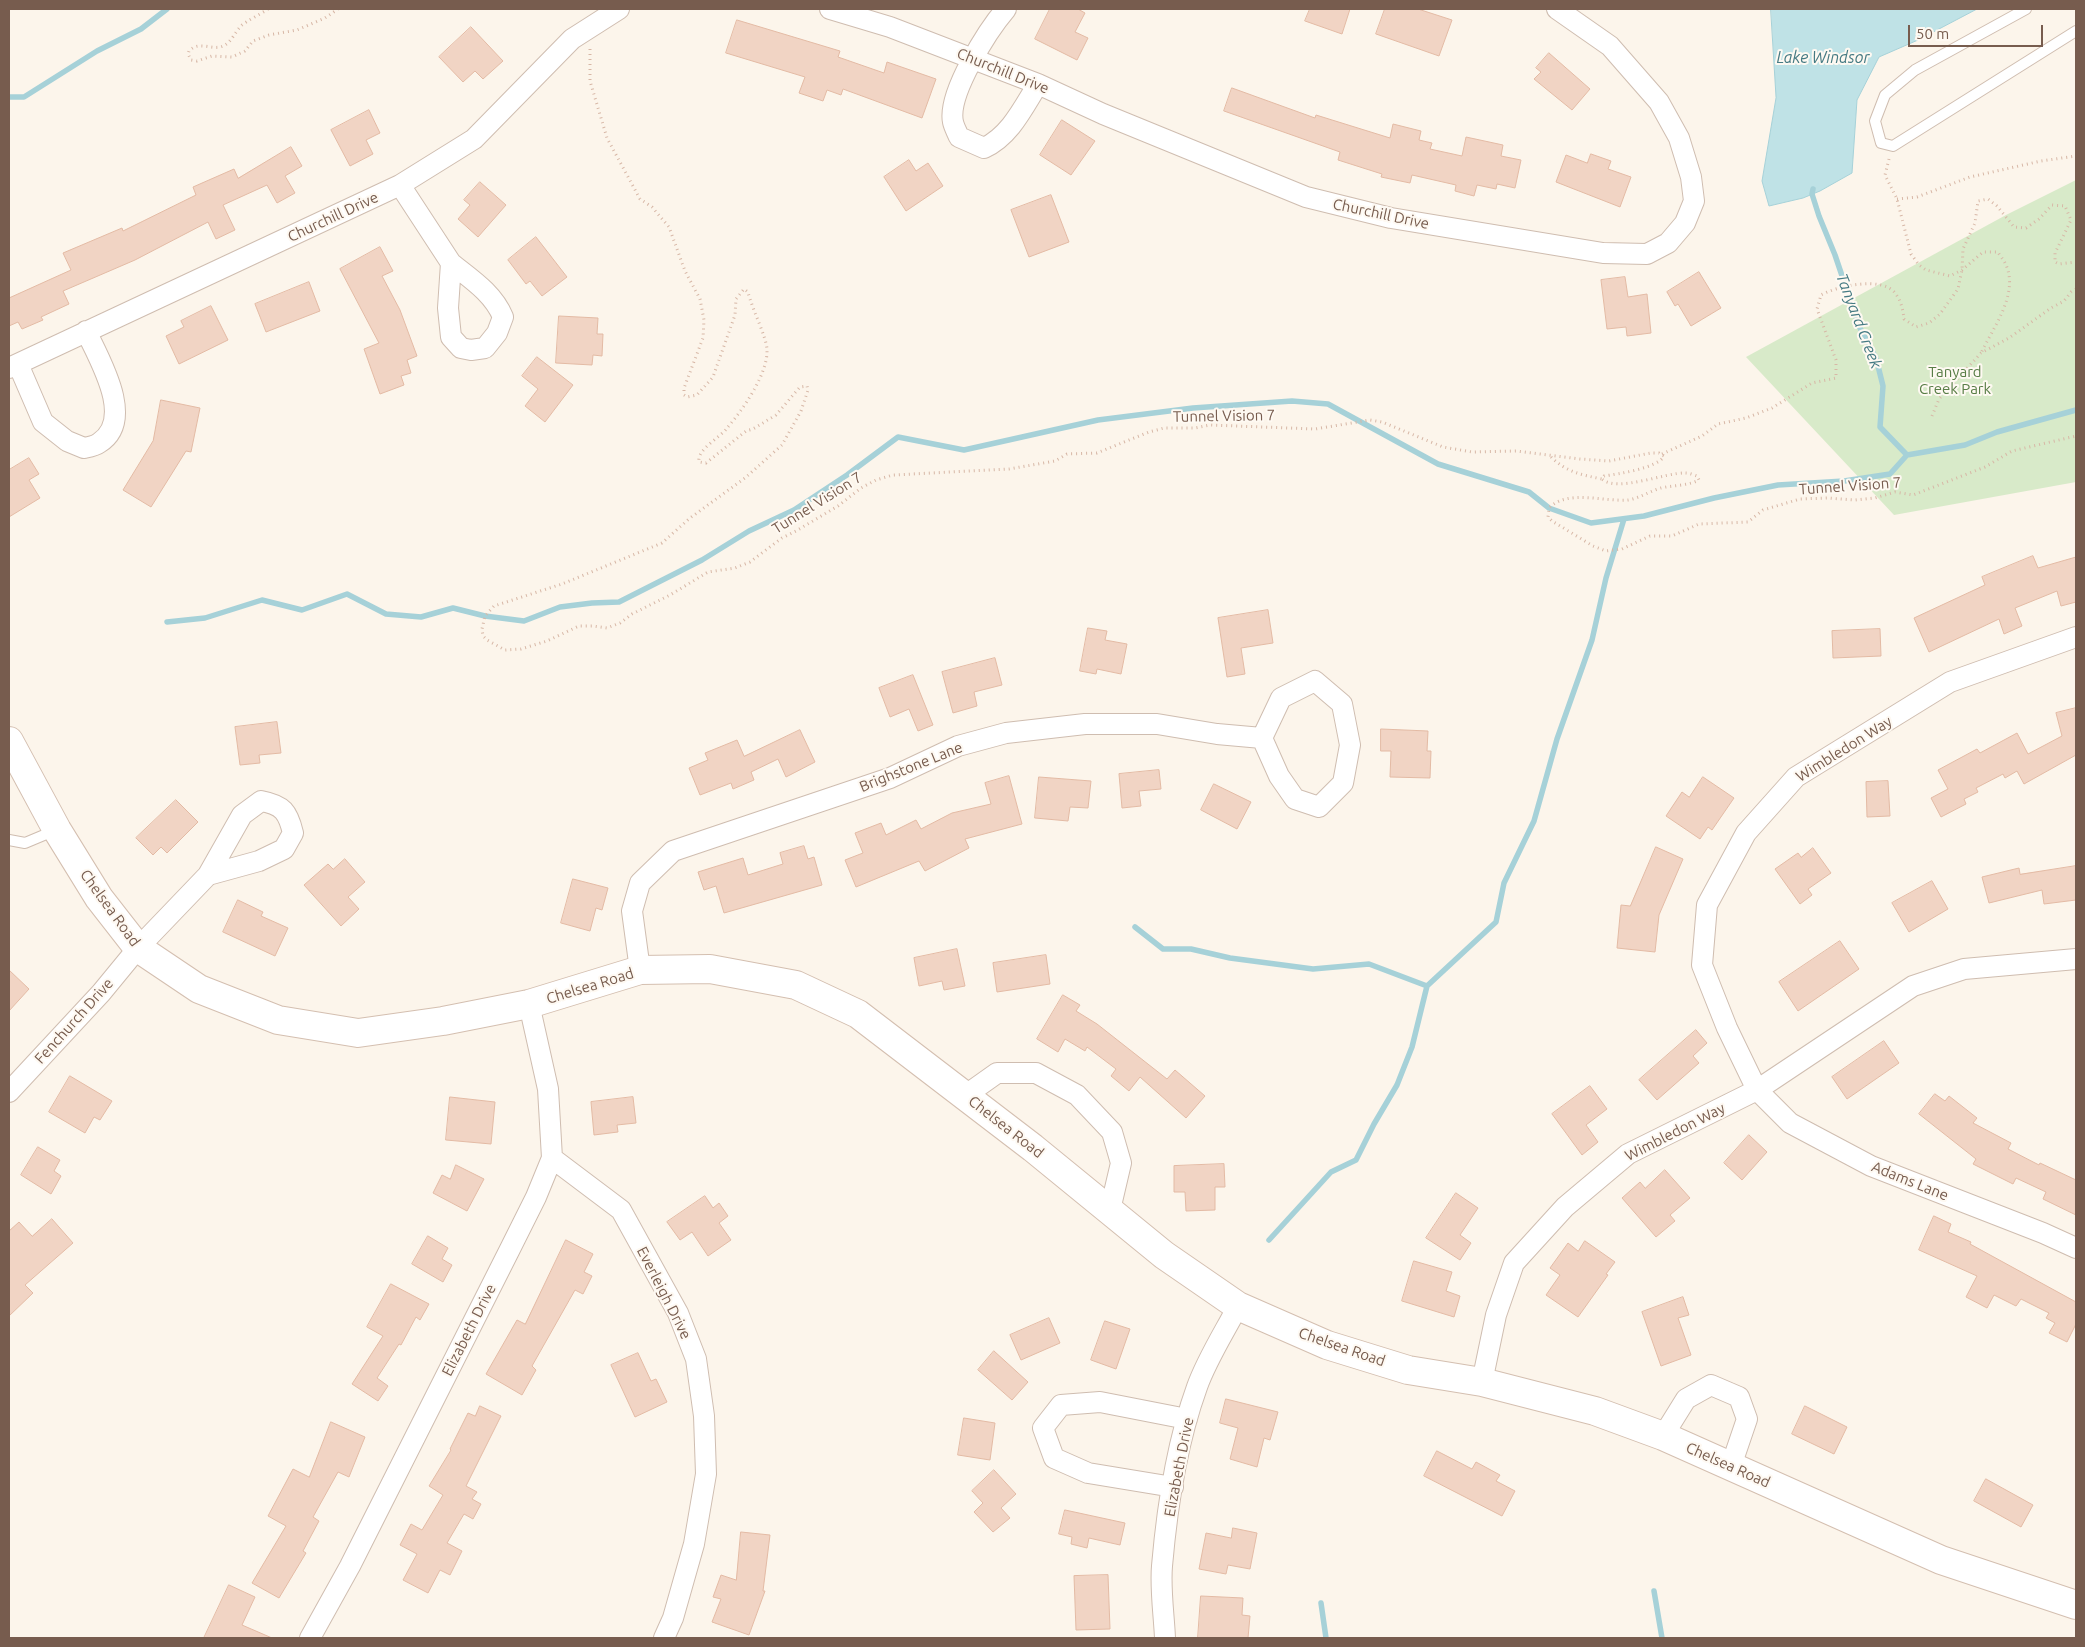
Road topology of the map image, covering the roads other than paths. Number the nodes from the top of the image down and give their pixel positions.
1 (619, 9) edge
2 (830, 9) edge
3 (1005, 9) edge
4 (1557, 9) edge
5 (2026, 9) edge
6 (2076, 31) edge
7 (972, 58) junction
8 (1038, 84) junction
9 (400, 185) junction
10 (451, 263) dead end
11 (86, 331) junction
12 (13, 366) edge
13 (2076, 637) edge
14 (1262, 738) junction
15 (9, 741) edge
16 (57, 830) junction
17 (9, 840) edge
18 (208, 875) dead end
19 (138, 948) junction
20 (2076, 959) edge
21 (640, 970) junction
22 (529, 1004) junction
23 (1757, 1090) junction
24 (9, 1092) edge
25 (966, 1096) junction
26 (552, 1158) junction
27 (1110, 1210) junction
28 (2076, 1248) edge
29 (1238, 1306) junction
30 (1482, 1382) junction
31 (1187, 1419) junction
32 (1663, 1436) junction
33 (1731, 1466) junction
34 (1173, 1487) junction
35 (2076, 1605) edge
36 (310, 1638) edge
37 (664, 1638) edge
38 (1165, 1638) edge

1 - 9 street, Churchill Drive
2 - 7 street, Churchill Drive
3 - 7 street
4 - 8 street, Churchill Drive
5 - 6 lane
7 - 8 street, Churchill Drive
7 - 8 street
9 - 10 street
9 - 11 street, Churchill Drive
11 - 12 street, Churchill Drive
11 - 12 street
13 - 23 street, Wimbledon Way
14 - 14 street
14 - 21 street, Brighstone Lane
15 - 16 street, Chelsea Road
16 - 17 lane
16 - 19 street, Chelsea Road
18 - 19 street, Fenchurch Drive
19 - 22 street, Chelsea Road
19 - 24 street, Fenchurch Drive
20 - 23 street, Wimbledon Way
21 - 22 street, Chelsea Road
21 - 25 street, Chelsea Road
22 - 26 street, Elizabeth Drive
23 - 28 street, Adams Lane
23 - 30 street, Wimbledon Way
25 - 27 street, Chelsea Road
25 - 27 street
26 - 36 street, Elizabeth Drive
26 - 37 street, Everleigh Drive
27 - 29 street, Chelsea Road
29 - 30 street, Chelsea Road
29 - 31 street, Elizabeth Drive
30 - 32 street, Chelsea Road
31 - 34 street, Elizabeth Drive
31 - 34 street
32 - 33 street, Chelsea Road
32 - 33 street
33 - 35 street, Chelsea Road
34 - 38 street, Elizabeth Drive

